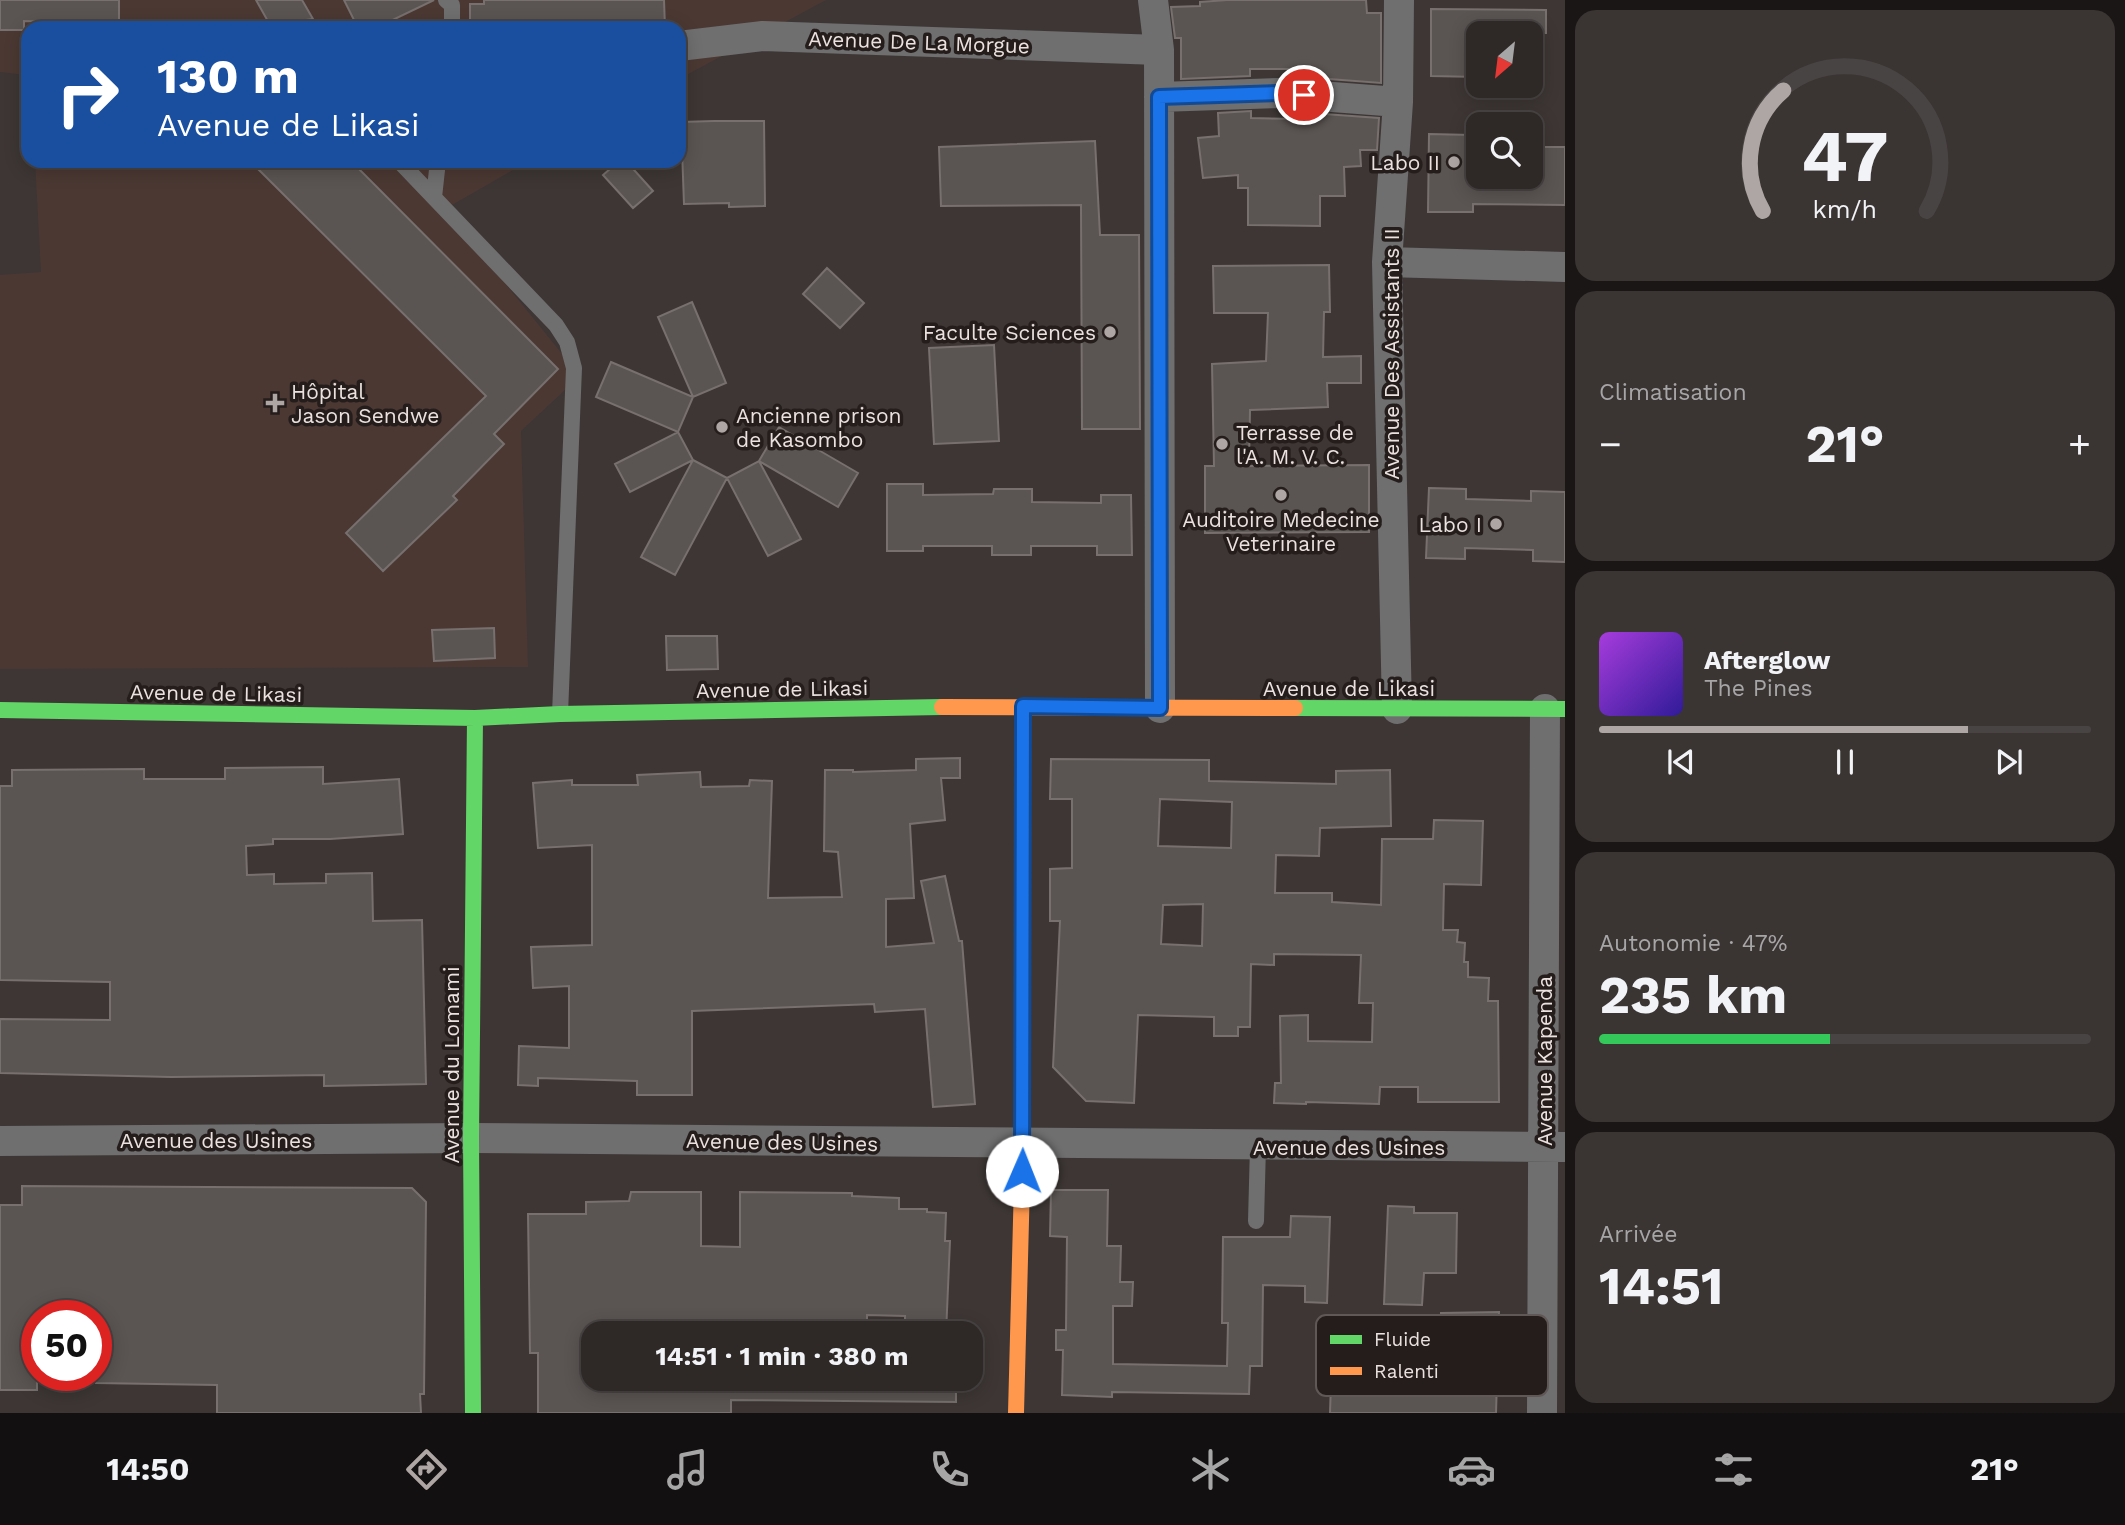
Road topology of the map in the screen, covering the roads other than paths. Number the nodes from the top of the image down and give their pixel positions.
1 (1153, 0) edge
2 (1399, 0) edge
3 (453, 2) edge
4 (452, 21) edge
5 (686, 45) edge
6 (1159, 50) junction
7 (1159, 97) junction
8 (1398, 102) junction
9 (406, 168) edge
10 (437, 168) edge
11 (434, 197) junction
12 (1387, 262) junction
13 (1565, 267) edge
14 (1023, 706) junction
15 (1160, 708) junction
16 (1397, 709) junction
17 (1555, 709) edge
18 (0, 710) edge
19 (560, 714) junction
20 (475, 718) junction
21 (471, 1138) junction
22 (0, 1141) edge
23 (1023, 1144) junction
24 (1258, 1146) junction
25 (1554, 1147) edge
26 (1256, 1221) dead end
27 (1546, 1315) edge
28 (473, 1413) edge
29 (1016, 1413) edge

1 - 6 street
2 - 8 street, Avenue Des Assistants II
3 - 4 lane
5 - 6 street, Avenue De La Morgue
6 - 7 street
7 - 8 street
7 - 15 street
8 - 12 street, Avenue Des Assistants II
9 - 11 lane
10 - 11 lane
11 - 19 lane
12 - 13 street
12 - 16 street, Avenue Des Assistants II
14 - 15 main road, Avenue de Likasi
14 - 19 main road, Avenue de Likasi
14 - 23 main road
15 - 16 main road, Avenue de Likasi
16 - 17 main road, Avenue de Likasi
17 - 25 street, Avenue Kapenda
18 - 20 main road, Avenue de Likasi
19 - 20 main road, Avenue de Likasi
20 - 21 main road, Avenue du Lomami
21 - 22 street, Avenue des Usines
21 - 23 street, Avenue des Usines
21 - 28 main road, Avenue du Lomami
23 - 24 street, Avenue des Usines
23 - 29 main road
24 - 25 street, Avenue des Usines
24 - 26 lane
25 - 27 street, Avenue Kapenda

